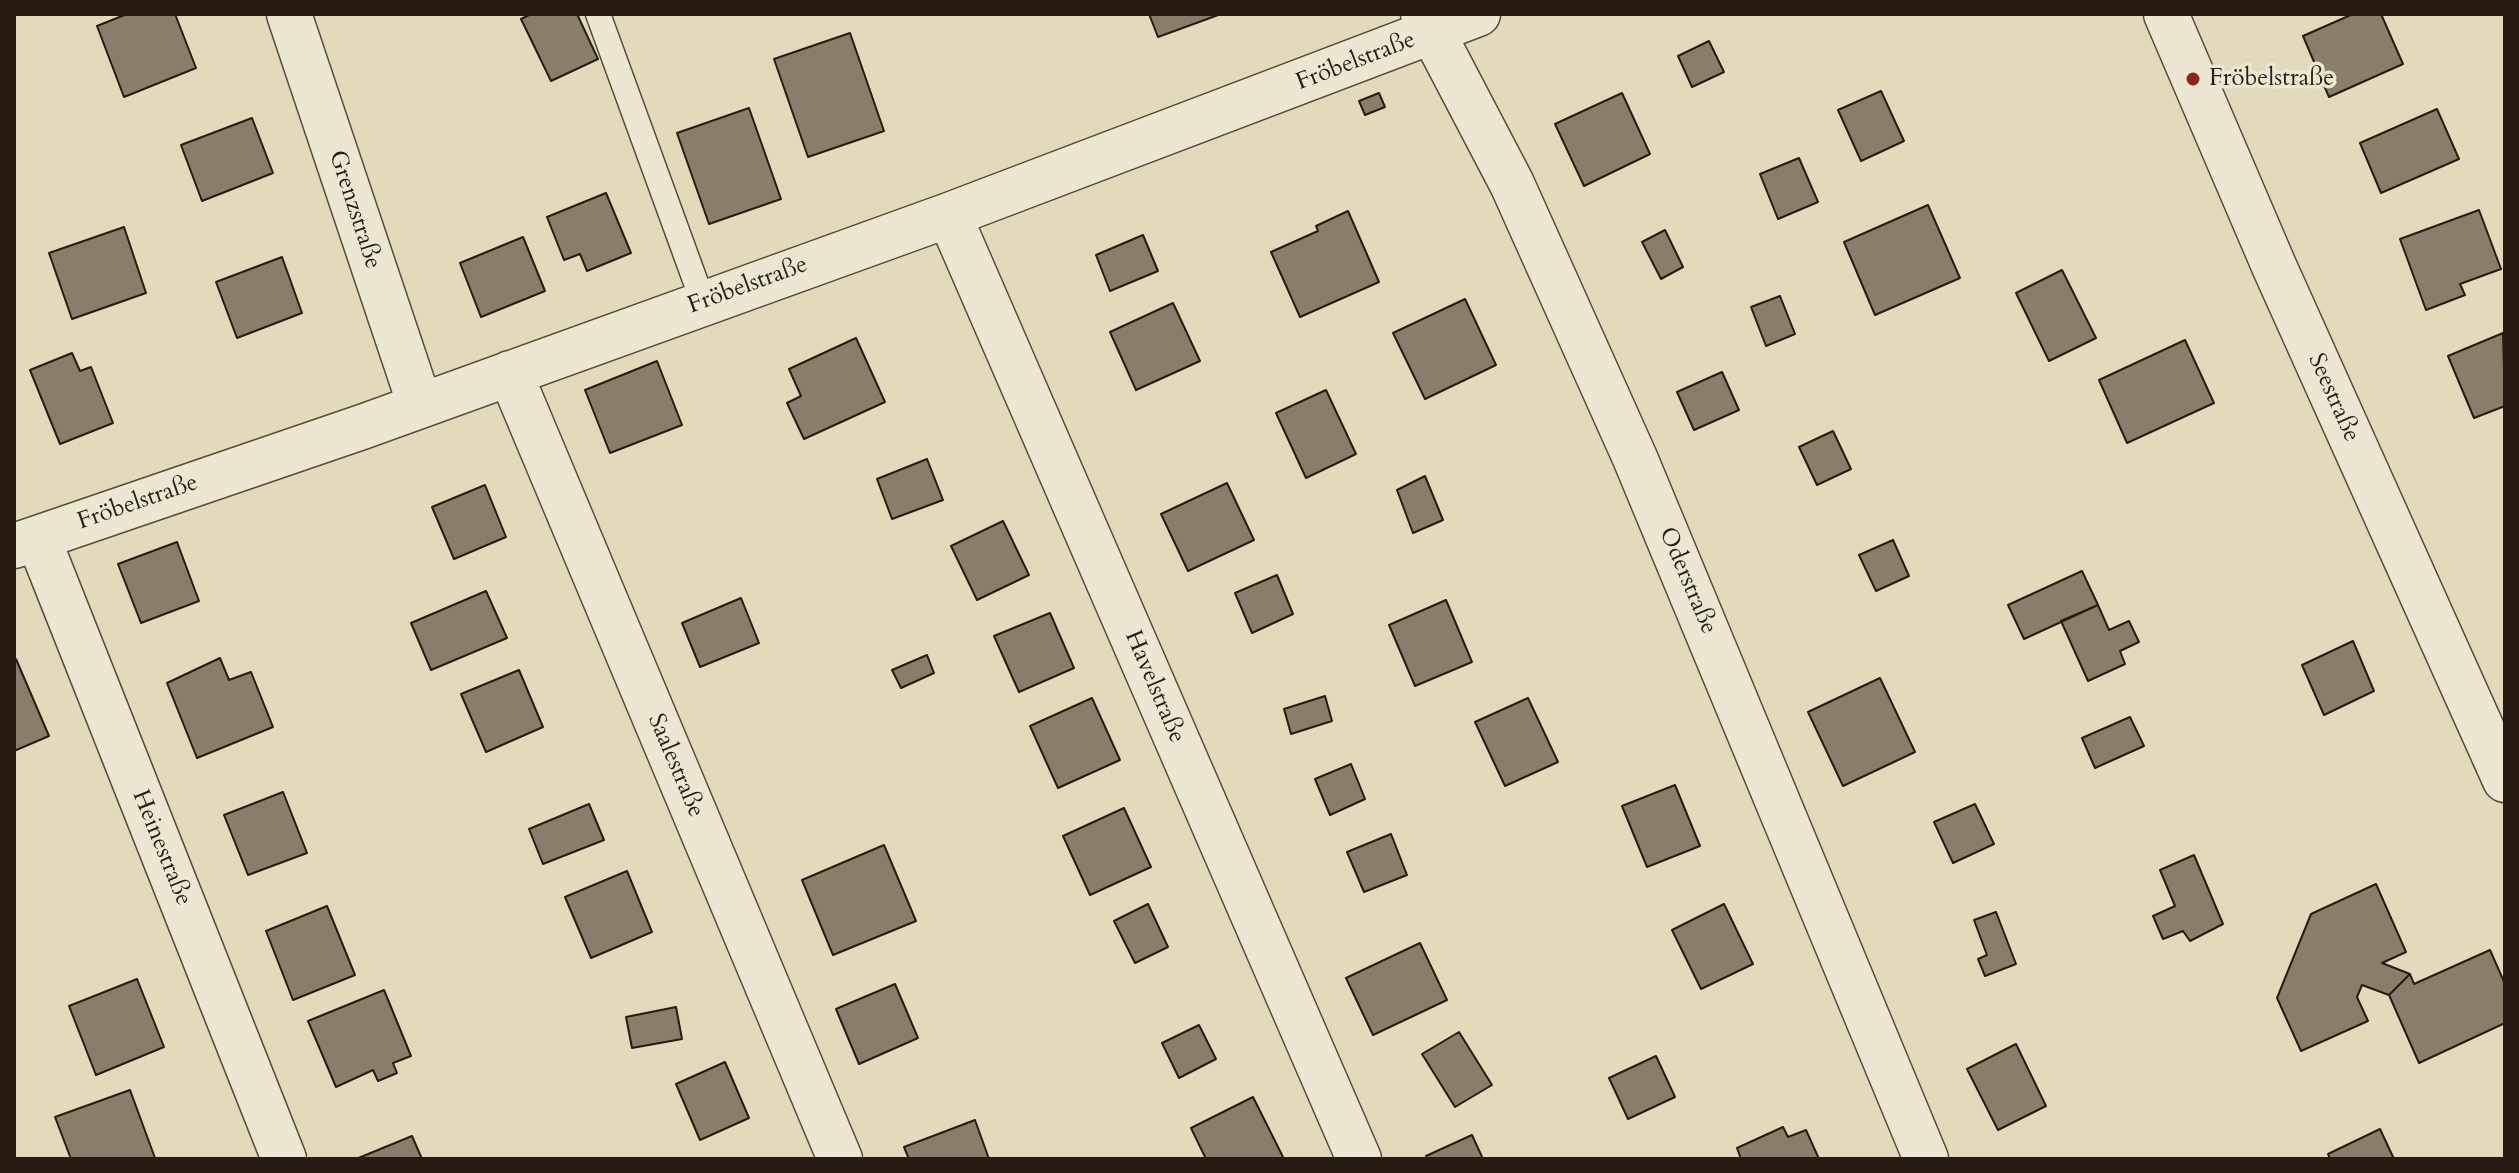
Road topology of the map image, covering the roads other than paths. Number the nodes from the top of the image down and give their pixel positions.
1 (289, 14) edge
2 (598, 14) edge
3 (1478, 14) edge
4 (2166, 14) edge
5 (1428, 24) edge
6 (949, 215) junction
7 (703, 302) junction
8 (510, 373) junction
9 (420, 405) junction
10 (26, 542) edge
11 (2505, 780) edge
12 (284, 1159) edge
13 (840, 1159) edge
14 (1359, 1159) edge
15 (1926, 1159) edge

1 - 9 street, Grenzstraße
2 - 7 lane
3 - 5 street, Fröbelstraße
4 - 11 street, Seestraße
5 - 6 street, Fröbelstraße
5 - 15 street, Oderstraße
6 - 7 street, Fröbelstraße
6 - 14 street, Havelstraße
7 - 8 street, Fröbelstraße
8 - 9 street, Fröbelstraße
8 - 13 street, Saalestraße
9 - 10 street, Fröbelstraße
10 - 12 street, Heinestraße

